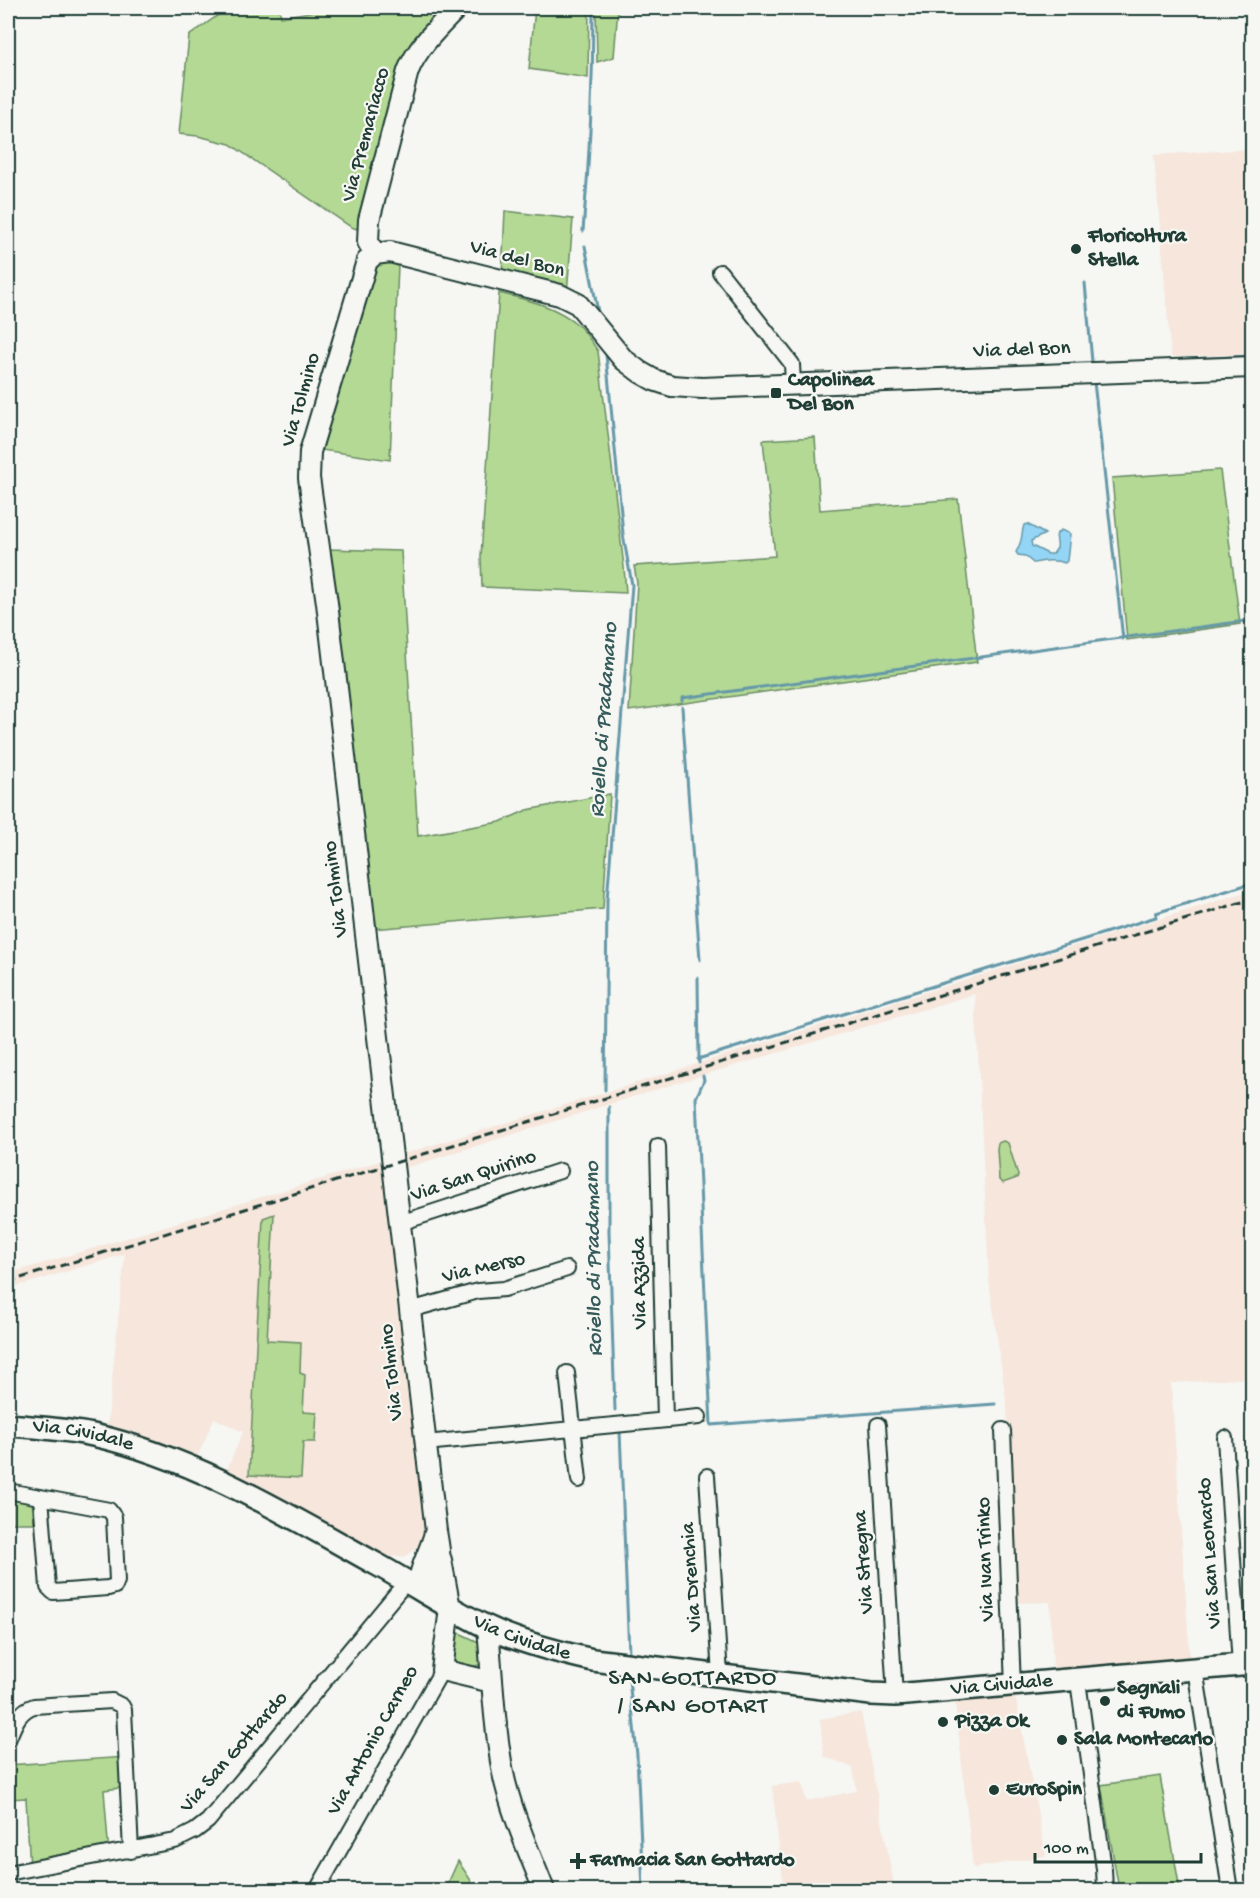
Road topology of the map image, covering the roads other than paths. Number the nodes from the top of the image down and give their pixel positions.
1 (457, 8) edge
2 (375, 254) junction
3 (720, 272) dead end
4 (1252, 367) edge
5 (793, 384) junction
6 (658, 1146) dead end
7 (560, 1171) dead end
8 (400, 1223) junction
9 (567, 1269) dead end
10 (410, 1310) junction
11 (567, 1373) dead end
12 (699, 1417) dead end
13 (665, 1420) junction
14 (8, 1425) edge
15 (878, 1425) dead end
16 (574, 1429) junction
17 (1003, 1430) dead end
18 (1225, 1438) dead end
19 (425, 1443) junction
20 (707, 1476) dead end
21 (579, 1480) dead end
22 (8, 1491) edge
23 (41, 1497) junction
24 (436, 1546) junction
25 (386, 1570) junction
26 (412, 1585) junction
27 (450, 1608) junction
28 (488, 1627) junction
29 (532, 1643) junction
30 (1246, 1665) edge
31 (1195, 1669) junction
32 (442, 1670) junction
33 (720, 1675) junction
34 (491, 1676) junction
35 (1078, 1681) junction
36 (1013, 1686) junction
37 (895, 1695) junction
38 (8, 1740) edge
39 (131, 1851) junction
40 (8, 1873) edge
41 (317, 1890) edge
42 (544, 1890) edge
43 (1105, 1890) edge
44 (1230, 1890) edge

1 - 2 street, Via Premariacco
2 - 5 street, Via del Bon
2 - 8 street, Via Tolmino
3 - 5 street
4 - 5 street, Via del Bon
6 - 13 street, Via Azzida
7 - 8 street, Via San Quirino
8 - 10 street, Via Tolmino
9 - 10 street, Via Merso
10 - 19 street, Via Tolmino
11 - 16 street
12 - 13 street
13 - 16 street
14 - 25 main road, Via Cividale
15 - 37 street, Via Stregna
16 - 19 street
16 - 21 street
17 - 36 street, Via Ivan Trinko
18 - 30 street, Via San Leonardo
19 - 24 street, Via Tolmino
20 - 33 street, Via Drenchia
22 - 23 street
23 - 23 street
24 - 25 street
24 - 26 street, Via Tolmino
24 - 27 street, Via Tolmino
25 - 26 main road, Via Cividale
26 - 27 main road, Via Cividale
26 - 39 street, Via San Gottardo
27 - 28 main road, Via Cividale
27 - 32 street, Via Antonio Carneo
28 - 29 main road, Via Cividale
28 - 34 street
29 - 33 main road, Via Cividale
29 - 34 street
30 - 31 main road, Via Cividale
31 - 35 main road, Via Cividale
31 - 44 street
32 - 34 street
32 - 41 street, Via Antonio Carneo
33 - 37 main road, Via Cividale
34 - 42 street
35 - 36 main road, Via Cividale
35 - 43 street, Via Cividale
36 - 37 main road, Via Cividale
38 - 39 street
39 - 40 street, Via San Gottardo

